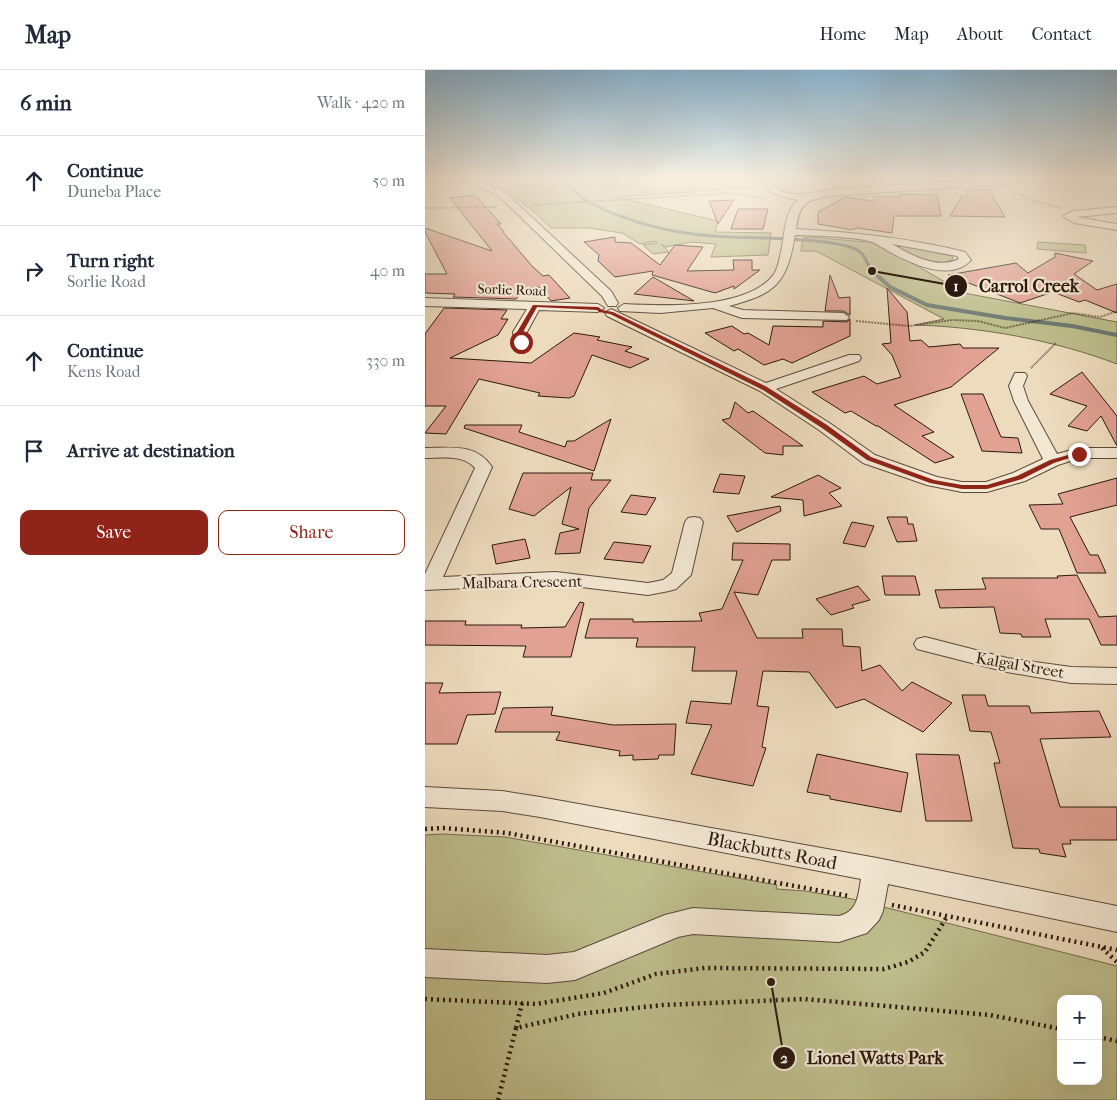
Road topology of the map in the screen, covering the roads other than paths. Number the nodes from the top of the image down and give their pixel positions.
1 (536, 226) edge
2 (791, 226) edge
3 (790, 232) junction
4 (873, 238) junction
5 (425, 302) edge
6 (715, 305) junction
7 (535, 306) junction
8 (611, 308) junction
9 (843, 316) road end
10 (521, 342) dead end
11 (854, 358) dead end
12 (1020, 376) road end
13 (765, 388) junction
14 (425, 453) edge
15 (1117, 453) edge
16 (1052, 461) junction
17 (694, 522) dead end
18 (427, 584) edge
19 (925, 644) dead end
20 (1117, 676) edge
21 (425, 798) edge
22 (877, 870) junction
23 (1117, 919) edge
24 (425, 963) edge

1 - 8 street
2 - 3 street, Sorlie Road
3 - 4 street
3 - 6 street, Sorlie Road
4 - 4 street
5 - 7 street, Sorlie Road
6 - 8 street, Sorlie Road
6 - 9 street
7 - 8 street, Sorlie Road
7 - 10 street
8 - 13 street
11 - 13 street
12 - 16 street
13 - 16 street
14 - 18 street
15 - 16 street
17 - 18 street, Malbara Crescent
19 - 20 street, Kalgal Street
21 - 22 street, Blackbutts Road
22 - 23 street, Blackbutts Road
22 - 24 street

